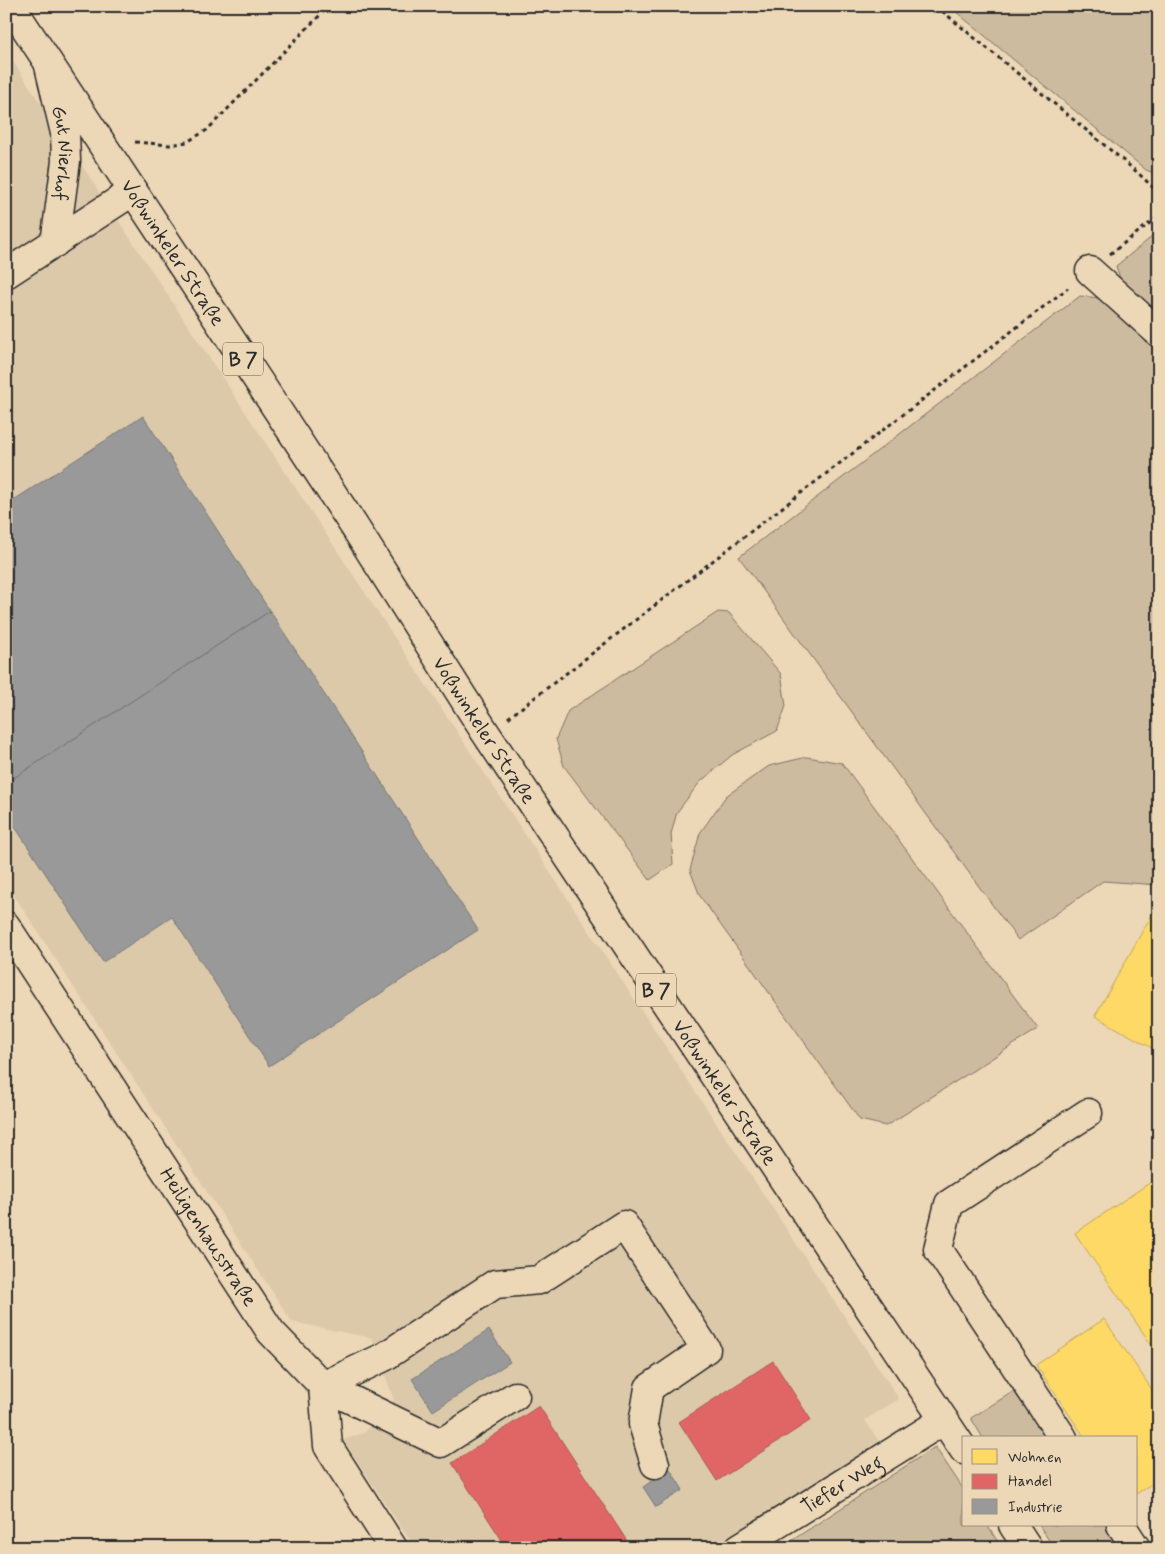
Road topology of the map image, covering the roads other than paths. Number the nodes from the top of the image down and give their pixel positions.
1 (11, 6) edge
2 (49, 65) junction
3 (132, 192) junction
4 (55, 243) junction
5 (1090, 271) road end
6 (6, 274) edge
7 (1159, 333) edge
8 (6, 926) edge
9 (1088, 1113) dead end
10 (323, 1386) junction
11 (516, 1396) dead end
12 (944, 1420) junction
13 (1062, 1436) edge
14 (962, 1447) edge
15 (655, 1464) dead end
16 (1014, 1526) edge
17 (1122, 1526) edge
18 (393, 1548) edge
19 (739, 1548) edge
20 (1028, 1548) edge
21 (1136, 1548) edge

1 - 2 main road, Voßwinkeler Straße / B 7
2 - 3 main road, Voßwinkeler Straße / B 7
2 - 4 main road, Gut Nierhof
3 - 4 main road, Gut Nierhof
3 - 12 main road, Voßwinkeler Straße / B 7
4 - 6 main road, Gut Nierhof
5 - 7 main road
8 - 10 main road, Heiligenhausstraße
9 - 13 main road
10 - 11 main road
10 - 15 main road
10 - 18 main road
12 - 14 main road, Voßwinkeler Straße / B 7
12 - 19 main road, Tiefer Weg
16 - 20 main road
17 - 21 main road

